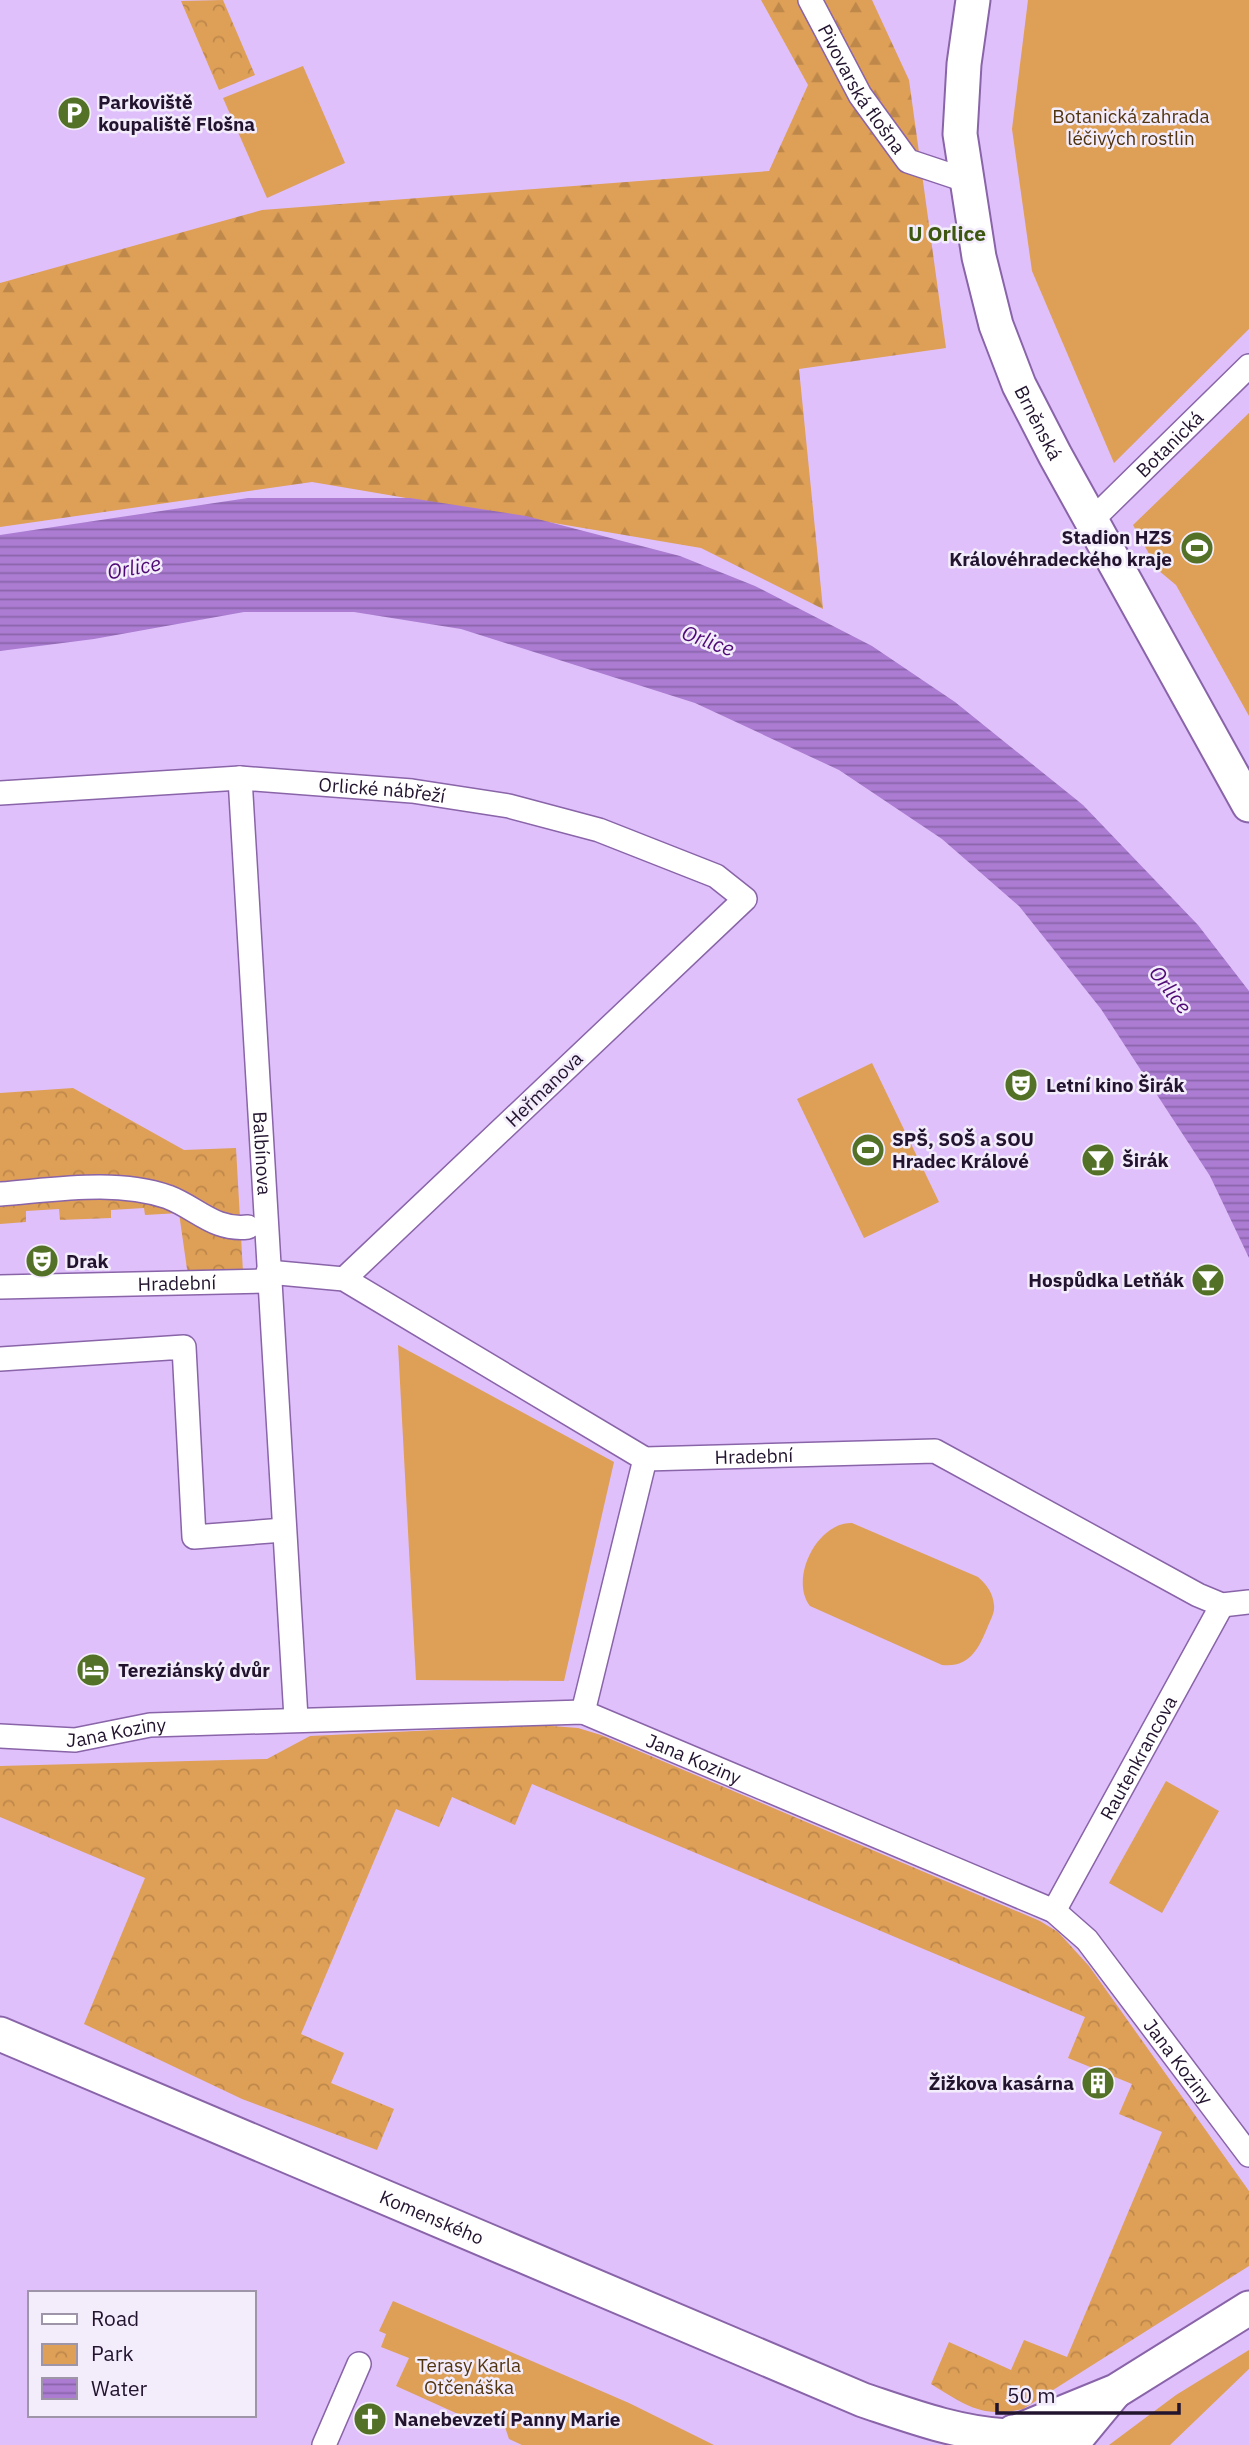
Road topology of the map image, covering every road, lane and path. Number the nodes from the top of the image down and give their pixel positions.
1 (810, 0) edge
2 (973, 0) edge
3 (965, 180) junction
4 (1249, 366) edge
5 (1091, 521) junction
6 (240, 778) junction
7 (0, 793) edge
8 (1249, 805) edge
9 (745, 899) joint
10 (0, 1194) edge
11 (248, 1227) dead end
12 (268, 1276) junction
13 (344, 1279) junction
14 (0, 1287) edge
15 (0, 1359) edge
16 (645, 1459) junction
17 (284, 1530) junction
18 (1249, 1602) edge
19 (1222, 1605) junction
20 (583, 1712) junction
21 (296, 1718) junction
22 (0, 1736) edge
23 (1054, 1911) junction
24 (0, 2034) edge
25 (1249, 2155) edge
26 (1249, 2308) edge
27 (359, 2364) dead end
28 (1116, 2392) junction
29 (863, 2400) junction
30 (1009, 2437) edge
31 (324, 2445) edge
32 (938, 2445) edge
33 (1058, 2445) edge
34 (1071, 2445) edge

1 - 3 street, Pivovarská flošna
2 - 3 street, Brněnská
3 - 5 street, Brněnská
4 - 5 street, Botanická
5 - 8 street, Brněnská
6 - 7 street, Orlické nábřeží
6 - 9 street, Orlické nábřeží
6 - 12 street, Balbínova
9 - 13 street, Heřmanova
10 - 11 street
12 - 13 street, Hradební
12 - 14 street, Hradební
12 - 17 street, Balbínova
13 - 16 street, Hradební
15 - 17 street
16 - 19 street, Hradební
16 - 20 street
17 - 21 street, Balbínova
18 - 19 street
19 - 23 street, Rautenkrancova
20 - 21 street, Jana Koziny
20 - 23 street, Jana Koziny
21 - 22 street, Jana Koziny
23 - 25 street, Jana Koziny
24 - 29 street, Komenského
26 - 28 street
27 - 31 street
28 - 30 street
28 - 34 street
29 - 30 street, Komenského
29 - 32 street, Komenského
30 - 33 street

